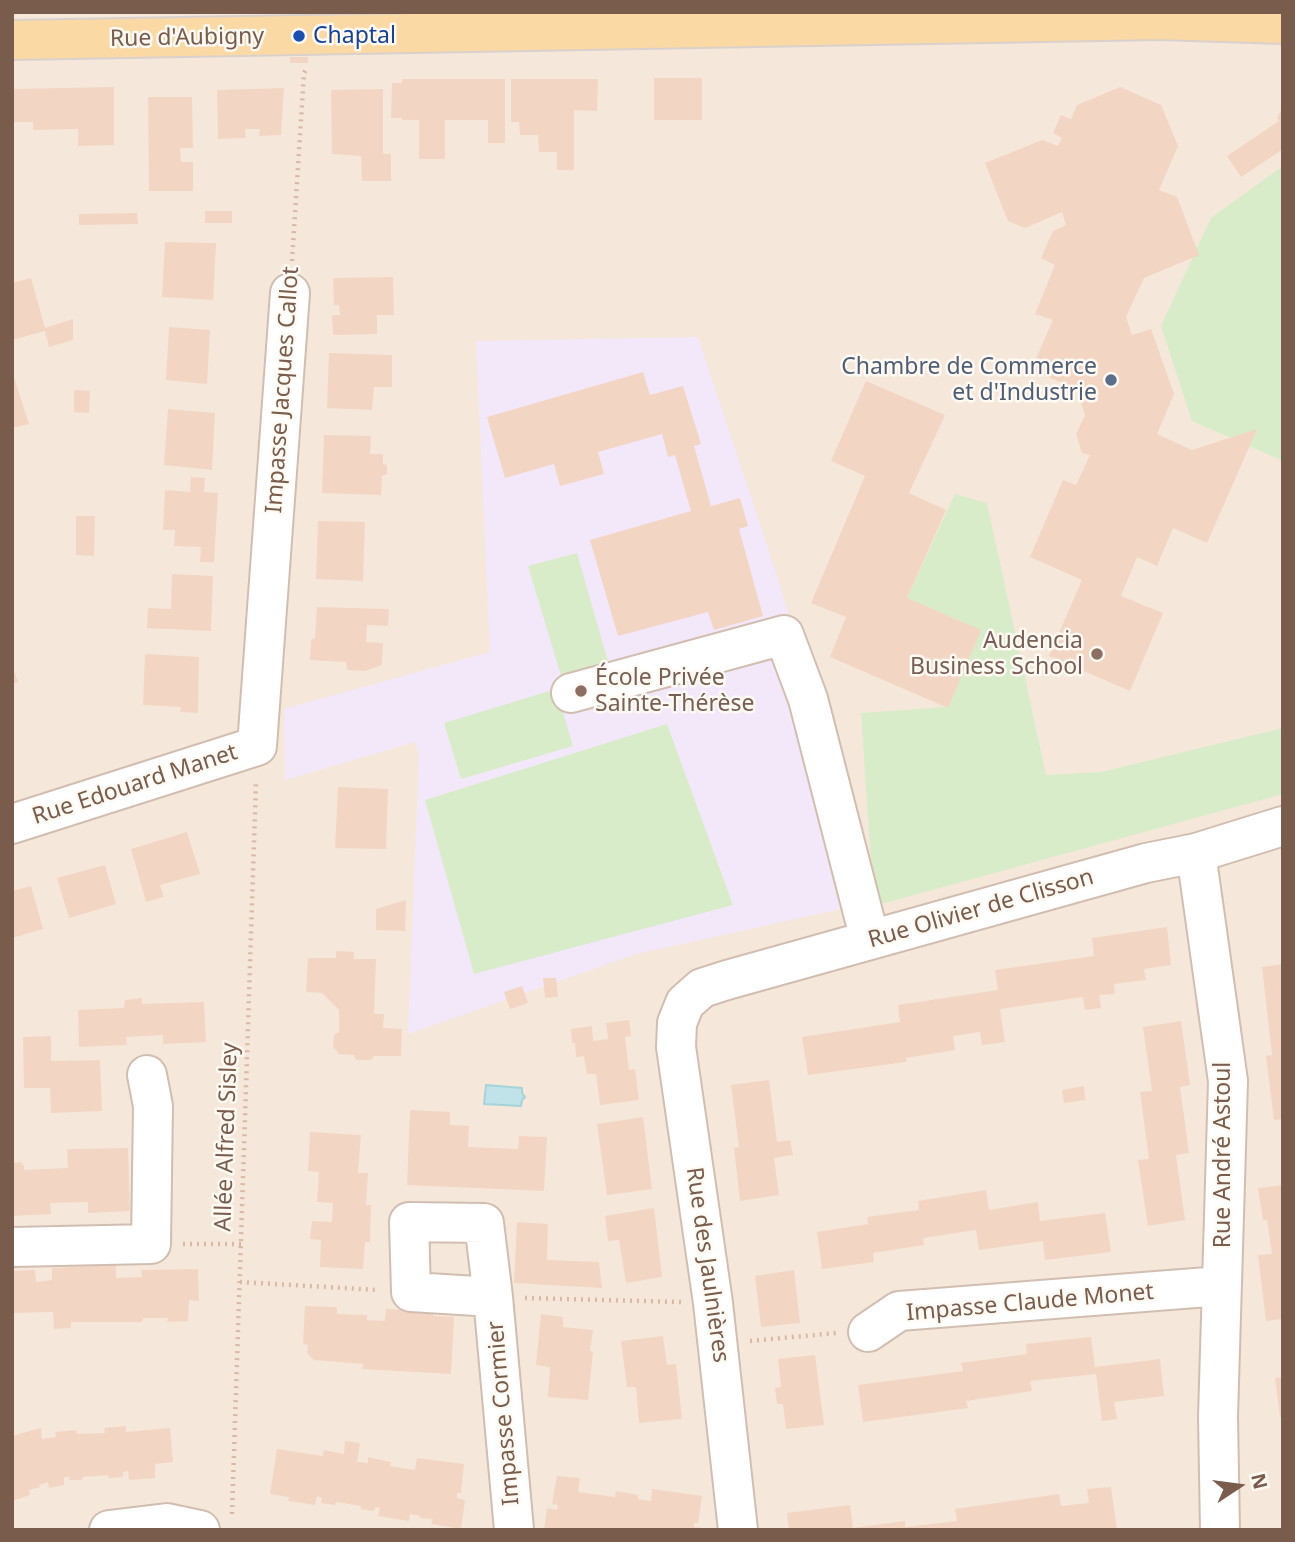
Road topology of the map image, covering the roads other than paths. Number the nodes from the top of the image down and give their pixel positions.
1 (1223, 12) edge
2 (1089, 17) edge
3 (1160, 20) junction
4 (306, 24) edge
5 (1283, 24) edge
6 (12, 40) edge
7 (290, 293) road end
8 (571, 693) dead end
9 (257, 746) joint
10 (12, 824) edge
11 (1283, 827) edge
12 (1196, 853) junction
13 (870, 940) junction
14 (685, 1003) joint
15 (147, 1075) dead end
16 (12, 1247) edge
17 (1221, 1286) junction
18 (494, 1297) junction
19 (868, 1332) road end
20 (1219, 1417) junction
21 (216, 1523) edge
22 (109, 1530) edge
23 (514, 1530) edge
24 (738, 1530) edge
25 (1192, 1530) edge
26 (1220, 1530) edge

1 - 3 main road, Rue d'Aubigny
2 - 3 main road, Rue d'Aubigny
2 - 4 main road, Rue d'Aubigny
3 - 5 main road, Rue d'Aubigny
4 - 6 main road, Rue d'Aubigny
7 - 9 street, Impasse Jacques Callot
8 - 13 street
9 - 10 street, Rue Edouard Manet
11 - 12 street, Rue Olivier de Clisson
12 - 13 street, Rue Olivier de Clisson
12 - 17 street, Rue André Astoul
13 - 14 street, Rue Olivier de Clisson
14 - 24 street, Rue des Jaulnières
15 - 16 street
17 - 19 street, Impasse Claude Monet
17 - 20 street, Rue André Astoul
18 - 18 street, Impasse Cormier
18 - 23 street, Impasse Cormier
20 - 25 street, Rue André Astoul
20 - 26 street, Rue André Astoul
21 - 22 street

